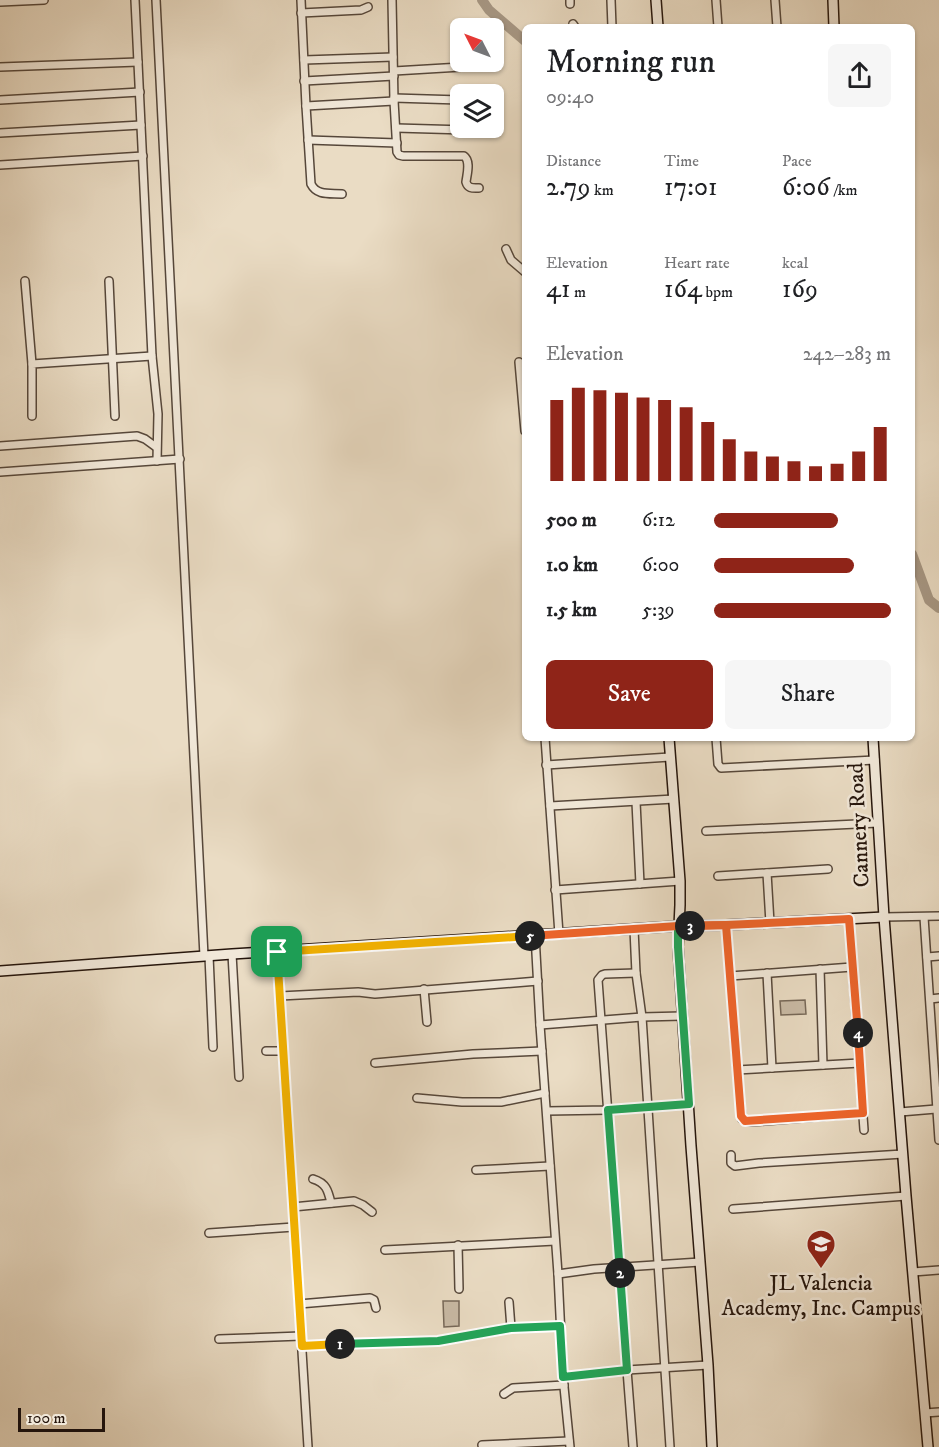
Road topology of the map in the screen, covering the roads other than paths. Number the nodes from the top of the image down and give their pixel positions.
1 (44, 0) edge
2 (135, 0) edge
3 (156, 0) edge
4 (301, 0) edge
5 (392, 0) edge
6 (611, 0) edge
7 (656, 0) edge
8 (716, 0) edge
9 (775, 0) edge
10 (833, 0) edge
11 (0, 2) edge
12 (368, 7) dead end
13 (301, 13) junction
14 (612, 24) edge
15 (658, 24) edge
16 (718, 24) edge
17 (777, 24) edge
18 (834, 24) edge
19 (393, 57) junction
20 (304, 60) junction
21 (138, 62) junction
22 (0, 68) edge
23 (450, 68) edge
24 (394, 73) junction
25 (304, 81) junction
26 (140, 92) junction
27 (394, 99) junction
28 (0, 100) edge
29 (450, 100) edge
30 (306, 106) junction
31 (141, 124) junction
32 (396, 128) junction
33 (450, 130) edge
34 (0, 133) edge
35 (308, 140) junction
36 (397, 143) junction
37 (143, 156) junction
38 (0, 165) edge
39 (479, 188) dead end
40 (342, 194) dead end
41 (506, 249) dead end
42 (522, 269) edge
43 (25, 281) dead end
44 (109, 281) dead end
45 (152, 356) junction
46 (113, 360) junction
47 (519, 362) dead end
48 (32, 364) junction
49 (522, 386) edge
50 (32, 416) dead end
51 (115, 416) dead end
52 (0, 446) edge
53 (156, 447) junction
54 (180, 459) junction
55 (157, 461) junction
56 (0, 472) edge
57 (545, 741) edge
58 (669, 741) edge
59 (716, 741) edge
60 (873, 741) edge
61 (670, 757) junction
62 (874, 760) junction
63 (546, 765) junction
64 (674, 799) junction
65 (636, 802) junction
66 (550, 807) junction
67 (878, 822) junction
68 (706, 831) dead end
69 (828, 869) dead end
70 (767, 873) junction
71 (718, 876) dead end
72 (680, 881) junction
73 (640, 884) junction
74 (555, 890) junction
75 (939, 916) edge
76 (884, 917) junction
77 (924, 917) junction
78 (849, 919) junction
79 (770, 923) junction
80 (726, 925) junction
81 (678, 926) junction
82 (634, 929) junction
83 (559, 934) junction
84 (535, 935) junction
85 (277, 952) junction
86 (232, 954) junction
87 (206, 956) junction
88 (939, 956) edge
89 (927, 957) junction
90 (852, 967) junction
91 (820, 969) junction
92 (0, 971) edge
93 (636, 973) junction
94 (767, 973) junction
95 (730, 975) junction
96 (538, 981) junction
97 (424, 989) junction
98 (280, 996) junction
99 (939, 998) edge
100 (930, 999) junction
101 (682, 1016) junction
102 (642, 1017) junction
103 (602, 1020) junction
104 (427, 1022) dead end
105 (540, 1025) junction
106 (936, 1037) edge
107 (213, 1047) dead end
108 (284, 1051) junction
109 (266, 1052) dead end
110 (542, 1052) junction
111 (375, 1063) dead end
112 (860, 1063) junction
113 (823, 1065) junction
114 (772, 1068) junction
115 (737, 1070) junction
116 (239, 1077) dead end
117 (545, 1093) junction
118 (417, 1098) dead end
119 (689, 1104) junction
120 (647, 1107) junction
121 (936, 1109) junction
122 (608, 1110) junction
123 (547, 1111) junction
124 (900, 1112) junction
125 (863, 1113) junction
126 (864, 1130) dead end
127 (939, 1140) edge
128 (903, 1154) junction
129 (731, 1155) dead end
130 (550, 1166) junction
131 (476, 1170) dead end
132 (313, 1179) dead end
133 (906, 1196) junction
134 (331, 1203) junction
135 (293, 1207) junction
136 (733, 1209) dead end
137 (372, 1212) dead end
138 (294, 1227) junction
139 (209, 1233) dead end
140 (555, 1241) junction
141 (458, 1245) junction
142 (385, 1250) dead end
143 (700, 1262) junction
144 (658, 1265) junction
145 (619, 1267) junction
146 (939, 1270) edge
147 (913, 1272) junction
148 (558, 1274) junction
149 (459, 1289) dead end
150 (509, 1302) dead end
151 (299, 1304) junction
152 (376, 1308) dead end
153 (560, 1326) junction
154 (511, 1328) junction
155 (301, 1336) junction
156 (219, 1339) dead end
157 (302, 1346) junction
158 (708, 1365) junction
159 (665, 1368) junction
160 (627, 1370) junction
161 (563, 1377) junction
162 (564, 1386) junction
163 (504, 1394) dead end
164 (939, 1412) edge
165 (925, 1413) junction
166 (570, 1444) edge
167 (482, 1445) dead end
168 (308, 1447) edge
169 (633, 1447) edge
170 (670, 1447) edge
171 (712, 1447) edge
172 (928, 1447) edge

1 - 11 street
2 - 21 street
3 - 54 street
4 - 13 street
5 - 19 street
6 - 14 street
7 - 15 street
8 - 16 street
9 - 17 street
10 - 18 street
12 - 13 street
13 - 20 street
19 - 20 street
19 - 24 street
20 - 25 street
21 - 22 street
21 - 26 street
23 - 24 street
24 - 25 street
24 - 27 street
25 - 30 street
26 - 28 street
26 - 31 street
27 - 29 street
27 - 30 street
27 - 32 street
30 - 35 street
31 - 34 street
31 - 37 street
32 - 33 street
32 - 36 street
35 - 36 street
35 - 40 street
36 - 39 street
37 - 38 street
37 - 45 street
41 - 42 street
43 - 48 street
44 - 46 street
45 - 46 street
45 - 53 street
46 - 48 street
46 - 51 street
47 - 49 street
48 - 50 street
52 - 53 street
53 - 55 street
54 - 55 street
54 - 87 street
55 - 56 street
57 - 63 street
58 - 61 street
59 - 62 street
60 - 62 street, Cannery Road
61 - 63 street
61 - 64 street
62 - 67 street, Cannery Road
63 - 66 street
64 - 65 street
64 - 72 street
65 - 66 street
65 - 73 street
66 - 74 street
67 - 68 street
67 - 76 street, Cannery Road
69 - 70 street
70 - 71 street
70 - 79 street
72 - 73 street
72 - 81 street
73 - 74 street
74 - 83 street
75 - 77 street
76 - 77 street
76 - 78 street
76 - 124 street, Cannery Road
77 - 89 street
78 - 79 street
78 - 90 street
79 - 80 street
80 - 81 street
80 - 95 street
81 - 82 street
81 - 101 street
82 - 83 street
82 - 93 street
83 - 84 street
84 - 85 street
84 - 96 street
85 - 86 street
85 - 98 street
86 - 87 street
86 - 116 street
87 - 92 street
87 - 107 street
88 - 89 street
89 - 100 street
90 - 91 street
90 - 112 street
91 - 94 street
91 - 113 street
93 - 102 street
93 - 103 street
94 - 95 street
94 - 114 street
95 - 115 street
96 - 97 street
96 - 105 street
97 - 98 street
97 - 104 street
98 - 108 street
99 - 100 street
100 - 106 street
101 - 102 street
101 - 119 street
102 - 103 street
102 - 120 street
103 - 105 street
103 - 122 street
105 - 110 street
106 - 121 street
108 - 109 street
108 - 135 street
110 - 111 street
110 - 117 street
112 - 113 street
112 - 125 street
113 - 114 street
114 - 115 street
115 - 125 street
117 - 118 street
117 - 123 street
119 - 120 street
119 - 143 street
120 - 122 street
120 - 144 street
121 - 124 street
121 - 127 street
122 - 123 street
122 - 145 street
123 - 130 street
124 - 128 street, Cannery Road
125 - 126 street
128 - 129 street
128 - 133 street, Cannery Road
130 - 131 street
130 - 140 street
132 - 134 street
133 - 136 street
133 - 147 street, Cannery Road
134 - 135 street
134 - 137 street
135 - 138 street
138 - 139 street
138 - 151 street
140 - 141 street
140 - 148 street
141 - 142 street
141 - 149 street
143 - 144 street
143 - 158 street
144 - 145 street
144 - 159 street
145 - 148 street
145 - 160 street
146 - 147 street
147 - 165 street, Cannery Road
148 - 153 street
150 - 154 street
151 - 152 street
151 - 155 street
153 - 154 street
153 - 161 street
154 - 157 street
155 - 156 street
155 - 157 street
157 - 168 street
158 - 159 street
158 - 171 street
159 - 160 street
159 - 170 street
160 - 161 street
160 - 169 street
161 - 162 street
162 - 163 street
162 - 166 street
164 - 165 street
165 - 172 street, Cannery Road
166 - 167 street

